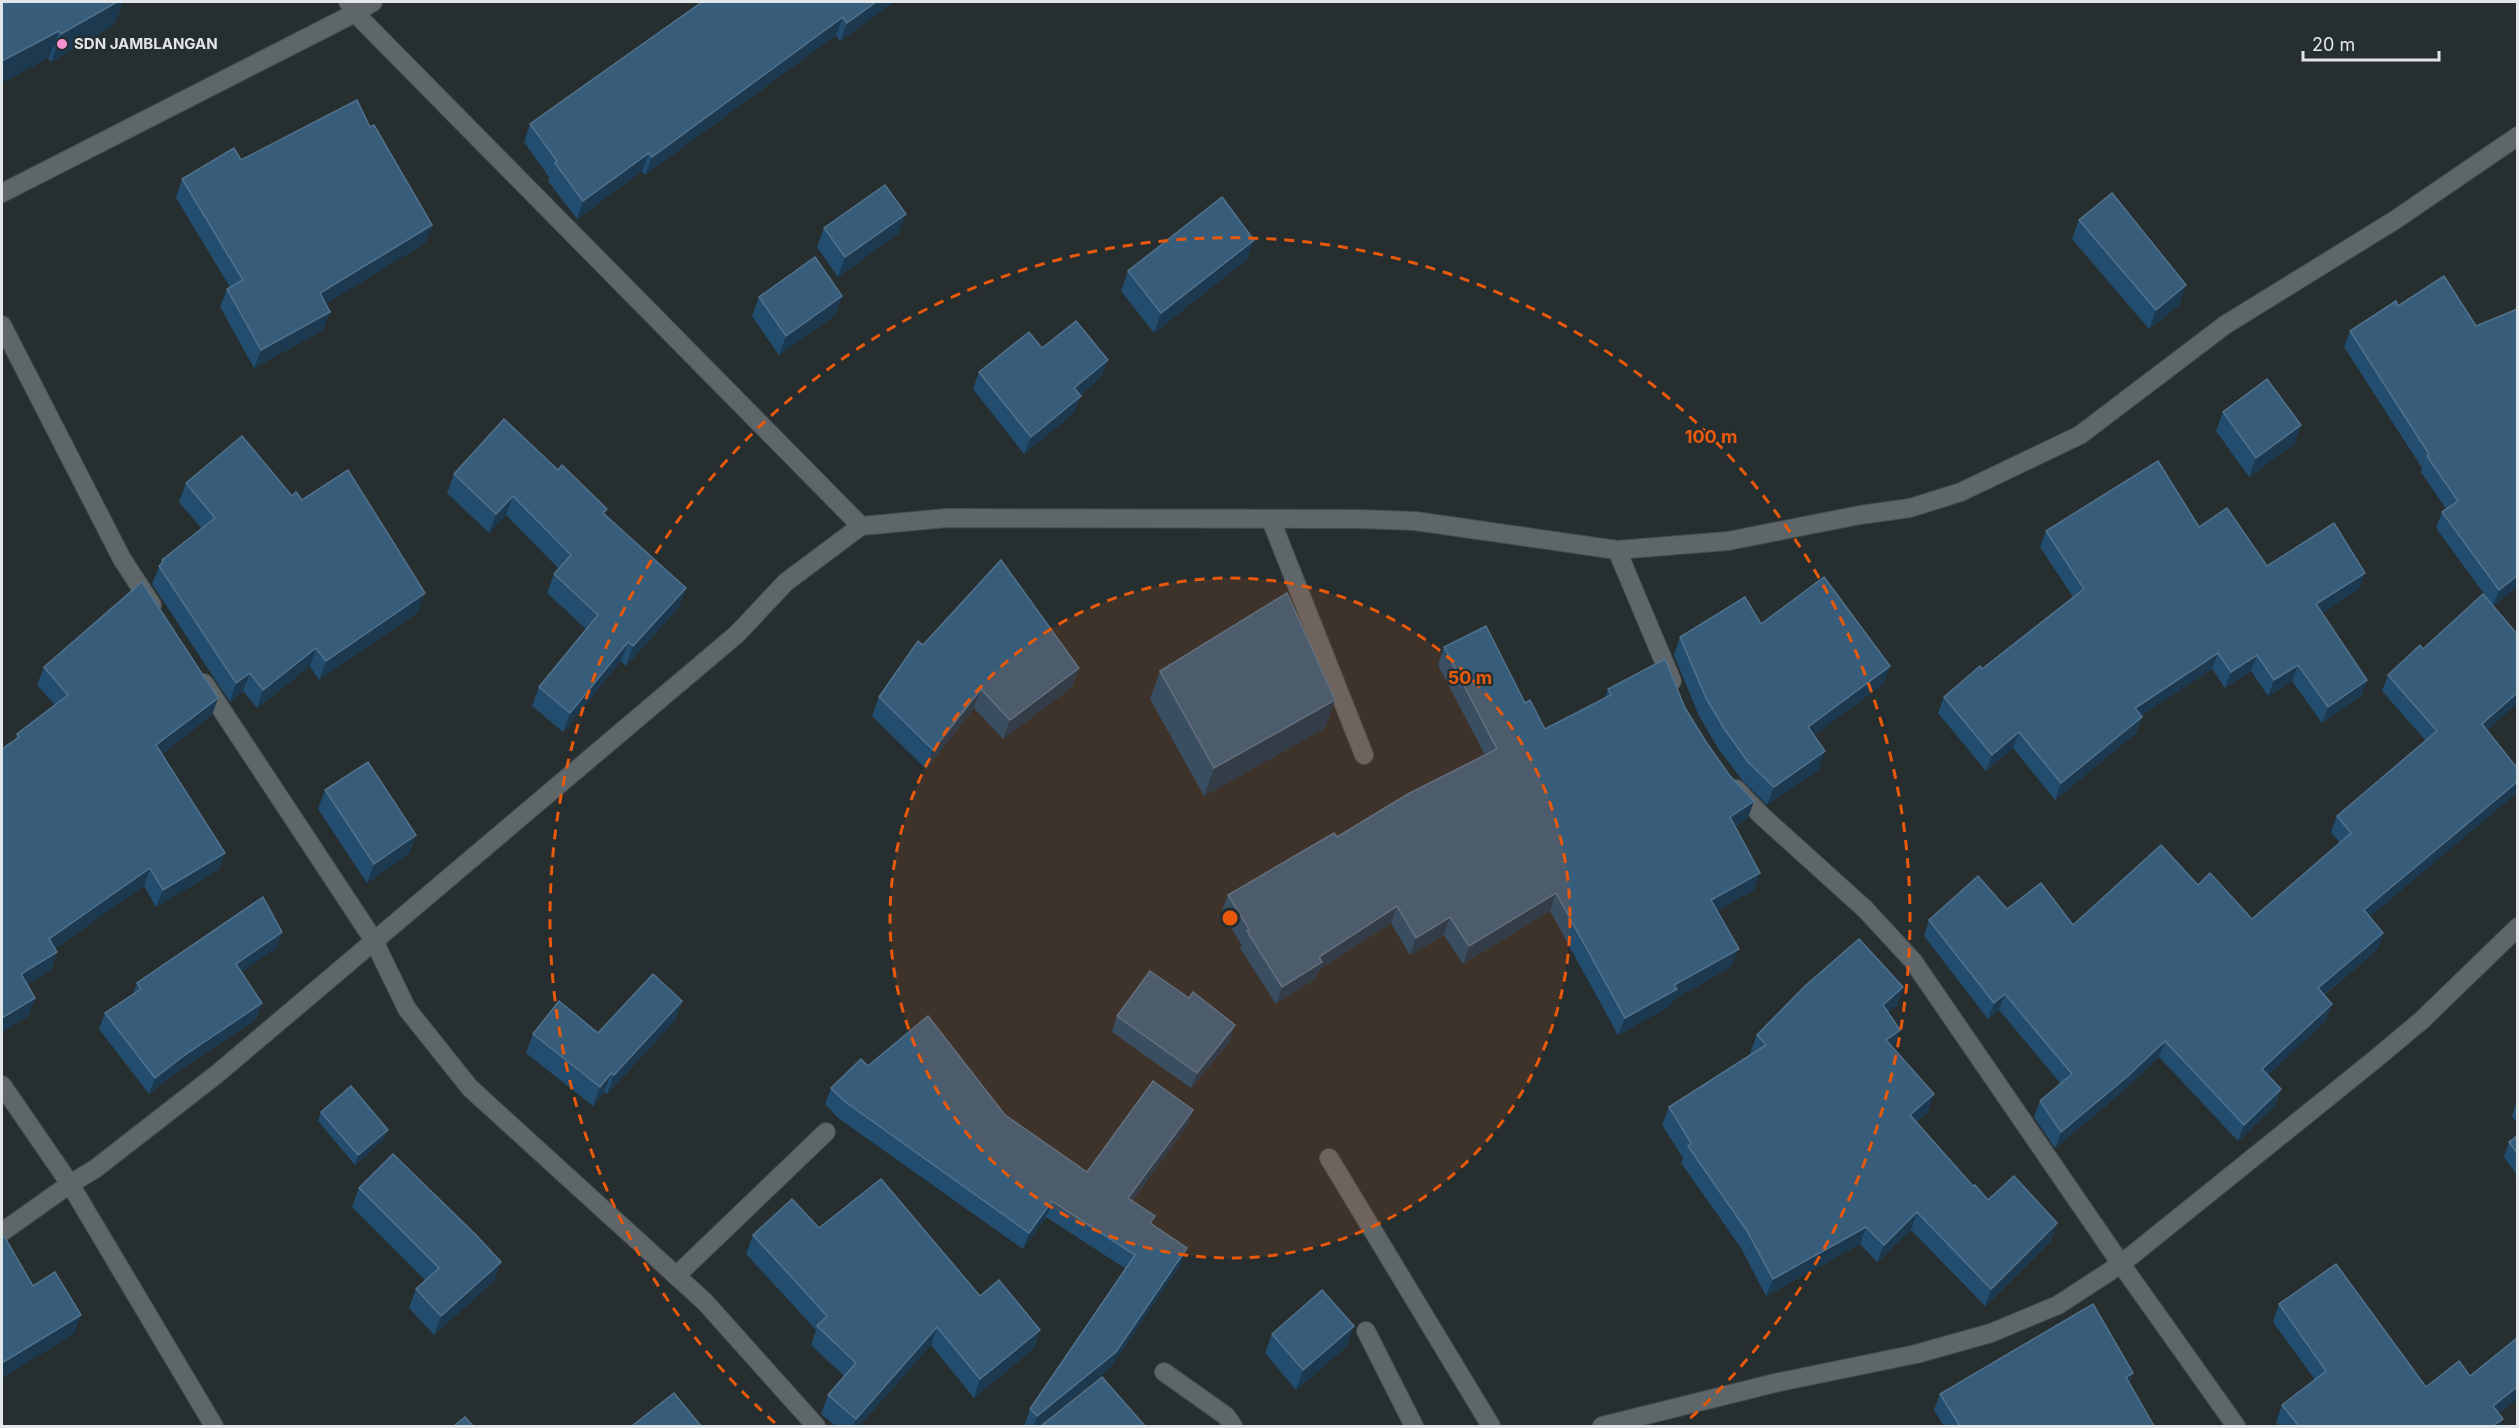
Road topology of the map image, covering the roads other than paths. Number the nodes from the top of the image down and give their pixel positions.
1 (372, 2) edge
2 (351, 7) edge
3 (2517, 136) edge
4 (2, 193) edge
5 (2, 325) edge
6 (1271, 520) junction
7 (861, 526) junction
8 (1617, 550) junction
9 (162, 619) edge
10 (195, 669) edge
11 (1680, 700) edge
12 (1364, 755) dead end
13 (1727, 778) edge
14 (2517, 927) edge
15 (373, 939) junction
16 (2, 1086) edge
17 (826, 1132) dead end
18 (1329, 1158) dead end
19 (70, 1184) junction
20 (2, 1232) edge
21 (2121, 1264) junction
22 (676, 1276) junction
23 (1366, 1331) dead end
24 (1164, 1372) dead end
25 (214, 1426) edge
26 (816, 1426) edge
27 (1233, 1426) edge
28 (1414, 1426) edge
29 (1491, 1426) edge
30 (1602, 1426) edge
31 (2236, 1426) edge

1 - 2 street
2 - 4 street
2 - 7 street
3 - 8 street
5 - 9 street
6 - 7 street
6 - 8 street
6 - 12 street
7 - 15 street
8 - 11 street
10 - 15 street
13 - 21 street
14 - 21 street
15 - 19 street
15 - 22 street
16 - 19 street
17 - 22 street
18 - 29 street
19 - 20 street
19 - 25 street
21 - 30 street
21 - 31 street
22 - 26 street
23 - 28 street
24 - 27 street

